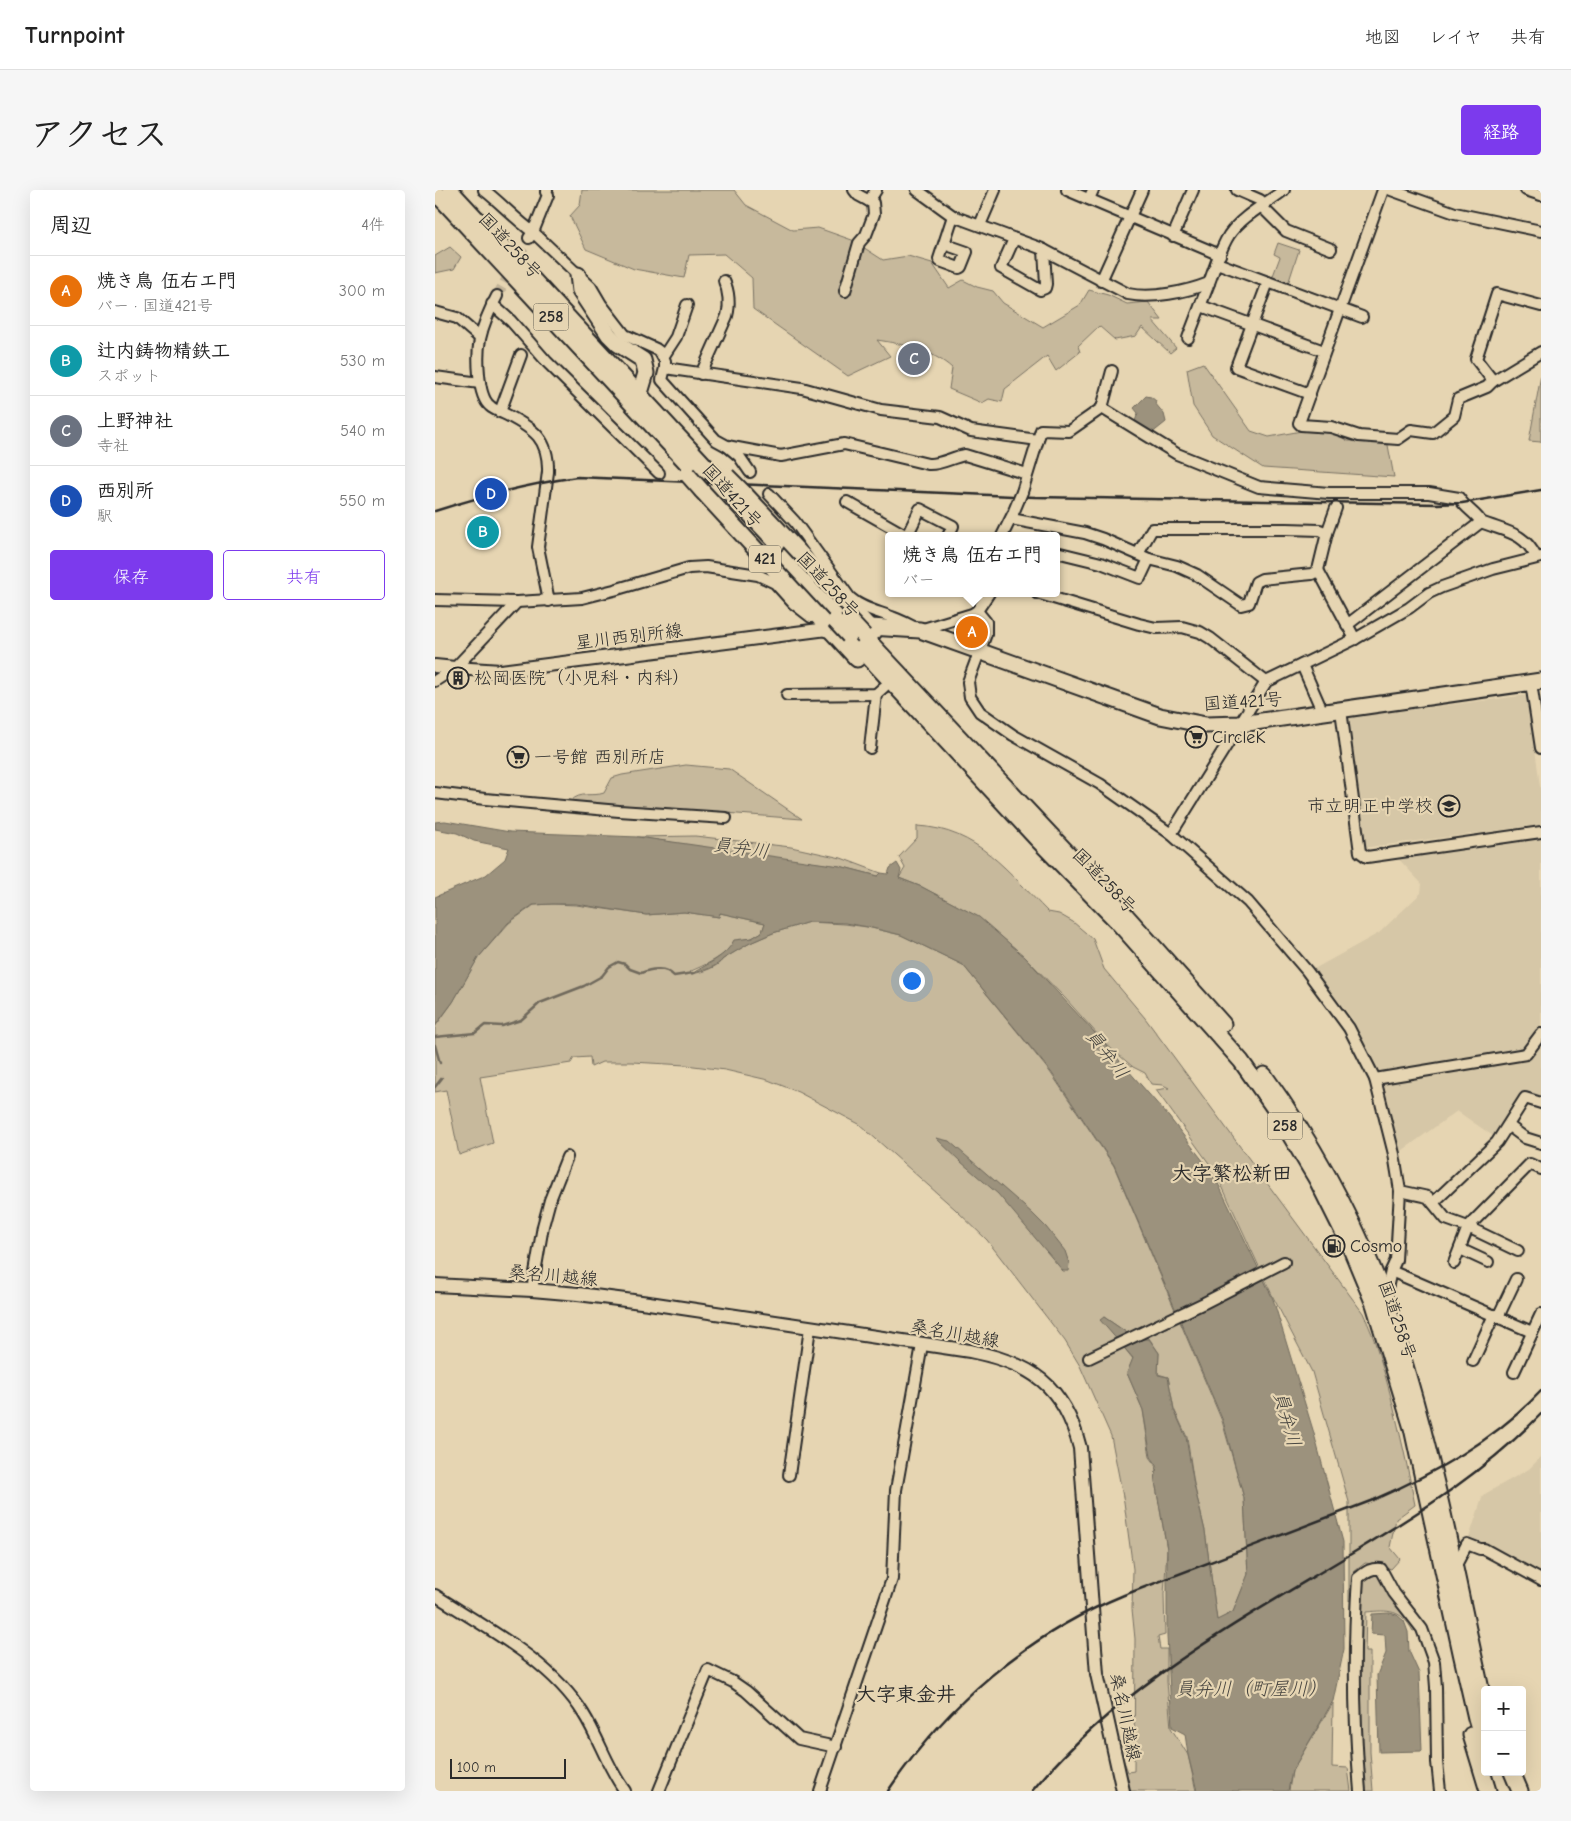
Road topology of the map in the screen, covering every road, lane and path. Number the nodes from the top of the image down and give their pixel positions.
1 (450, 190) edge
2 (484, 190) edge
3 (854, 190) edge
4 (875, 190) edge
5 (917, 190) edge
6 (995, 190) edge
7 (1067, 190) edge
8 (1142, 190) edge
9 (1193, 190) edge
10 (1237, 190) edge
11 (1284, 190) edge
12 (1383, 190) edge
13 (1391, 190) edge
14 (1526, 190) edge
15 (1540, 190) edge
16 (545, 191) edge
17 (435, 192) edge
18 (1091, 195) edge
19 (1541, 196) edge
20 (869, 201) junction
21 (1262, 205) junction
22 (953, 216) junction
23 (1131, 217) junction
24 (980, 225) junction
25 (1541, 231) edge
26 (531, 235) junction
27 (1173, 236) junction
28 (1014, 239) junction
29 (945, 244) dead end
30 (1331, 249) dead end
31 (1044, 250) junction
32 (1218, 259) junction
33 (578, 275) junction
34 (724, 281) dead end
35 (1101, 281) junction
36 (1268, 282) junction
37 (1209, 283) junction
38 (845, 291) dead end
39 (687, 305) dead end
40 (1201, 306) junction
41 (1541, 306) edge
42 (1340, 309) junction
43 (435, 312) edge
44 (1363, 317) dead end
45 (1252, 324) junction
46 (480, 338) junction
47 (1188, 338) dead end
48 (1324, 351) junction
49 (1541, 352) edge
50 (521, 355) dead end
51 (663, 357) junction
52 (665, 368) junction
53 (1112, 371) dead end
54 (701, 374) junction
55 (435, 377) edge
56 (1493, 380) junction
57 (481, 383) junction
58 (640, 393) junction
59 (1310, 394) junction
60 (1102, 408) junction
61 (500, 412) junction
62 (674, 440) junction
63 (1038, 440) junction
64 (727, 446) junction
65 (750, 472) dead end
66 (659, 473) dead end
67 (1027, 474) junction
68 (722, 492) junction
69 (769, 494) dead end
70 (847, 502) dead end
71 (1336, 508) dead end
72 (1013, 515) junction
73 (1481, 522) junction
74 (900, 532) edge
75 (909, 532) edge
76 (950, 532) edge
77 (1005, 532) edge
78 (1327, 533) junction
79 (1060, 553) edge
80 (1138, 554) junction
81 (1539, 557) edge
82 (1149, 559) junction
83 (1318, 570) junction
84 (984, 597) edge
85 (1050, 597) edge
86 (435, 600) edge
87 (549, 600) junction
88 (517, 602) junction
89 (977, 611) junction
90 (837, 623) junction
91 (1347, 625) junction
92 (920, 630) junction
93 (861, 633) junction
94 (1355, 638) junction
95 (981, 651) junction
96 (1302, 665) junction
97 (435, 666) edge
98 (455, 668) junction
99 (435, 681) edge
100 (1266, 682) junction
101 (1536, 682) edge
102 (880, 690) junction
103 (787, 695) dead end
104 (1341, 710) junction
105 (1323, 713) junction
106 (1241, 724) junction
107 (870, 748) dead end
108 (1541, 748) edge
109 (435, 793) edge
110 (726, 818) dead end
111 (1541, 832) edge
112 (1171, 834) junction
113 (1036, 838) junction
114 (1541, 1034) edge
115 (1375, 1079) junction
116 (1541, 1103) edge
117 (1509, 1126) junction
118 (1541, 1143) edge
119 (567, 1157) dead end
120 (1541, 1169) edge
121 (1400, 1191) junction
122 (1434, 1202) junction
123 (1468, 1227) junction
124 (1460, 1249) junction
125 (1518, 1251) dead end
126 (1284, 1262) dead end
127 (1487, 1262) dead end
128 (1454, 1263) dead end
129 (1391, 1271) junction
130 (1516, 1280) dead end
131 (435, 1285) edge
132 (532, 1290) junction
133 (1379, 1301) junction
134 (1541, 1314) edge
135 (1496, 1316) junction
136 (810, 1328) junction
137 (1532, 1332) junction
138 (922, 1345) junction
139 (1089, 1358) dead end
140 (1473, 1361) dead end
141 (1514, 1372) dead end
142 (789, 1475) dead end
143 (1454, 1568) junction
144 (1541, 1580) edge
145 (435, 1595) edge
146 (1462, 1657) junction
147 (1481, 1689) edge
148 (1481, 1735) edge
149 (836, 1747) junction
150 (1493, 1776) edge
151 (1504, 1776) edge
152 (1514, 1776) edge
153 (625, 1791) edge
154 (659, 1791) edge
155 (820, 1791) edge
156 (1123, 1791) edge
157 (1360, 1791) edge
158 (1440, 1791) edge
159 (1488, 1791) edge
160 (1498, 1791) edge
161 (1510, 1791) edge
162 (1520, 1791) edge

1 - 58 highway, 国道258号 / 258
2 - 26 street
3 - 20 street
4 - 20 street
5 - 22 street
6 - 24 street
7 - 18 street
8 - 23 street
9 - 27 street
10 - 21 street
11 - 21 street
12 - 42 street
13 - 25 street
14 - 19 street
15 - 19 street
16 - 26 street
17 - 62 highway, 国道258号 / 258
18 - 23 street
20 - 38 street
21 - 30 street
21 - 32 street
22 - 24 street
22 - 29 street
23 - 27 street
23 - 35 street
24 - 28 street
26 - 33 street
27 - 32 street
28 - 31 street
28 - 31 street
31 - 35 street
32 - 36 street
32 - 37 street
33 - 51 street
33 - 58 highway
34 - 54 street
35 - 37 street
36 - 42 street
36 - 45 street
37 - 40 street
39 - 51 street
40 - 45 street
40 - 47 street
41 - 56 street
42 - 44 street
42 - 48 street
43 - 46 street
45 - 48 street
45 - 59 street
46 - 57 street
46 - 66 street
48 - 59 street
49 - 56 street
50 - 61 street
51 - 52 street
52 - 54 street
52 - 64 street
53 - 60 street
54 - 63 street
55 - 57 street
56 - 59 street
57 - 61 street
58 - 62 highway, 国道258号 / 258
60 - 63 street
60 - 73 street
61 - 87 street
62 - 68 highway, 国道258号 / 258
62 - 68 highway, 国道258号 / 258
63 - 67 street
64 - 65 street
64 - 67 street
67 - 72 street, bridge
68 - 90 highway, 国道258号 / 258
68 - 93 highway, 国道421号 / 421
69 - 92 street
70 - 74 street
71 - 78 street
72 - 77 street
72 - 80 street
73 - 81 street
73 - 91 street
75 - 76 street
78 - 80 street
78 - 83 street
79 - 82 street
80 - 82 street
81 - 94 street
82 - 83 street
83 - 91 street
84 - 89 street
85 - 100 street
86 - 88 street
87 - 88 street
87 - 90 street
88 - 98 street
89 - 92 street
89 - 95 street
90 - 93 highway, 国道258号 / 258, bridge
90 - 93 highway, 国道421号
90 - 98 main road, 星川西別所線
90 - 102 highway
91 - 94 street
92 - 93 highway, 国道421号
92 - 95 highway, 国道421号
93 - 113 highway, 国道258号 / 258
93 - 133 highway, 国道258号 / 258
94 - 96 street
95 - 106 highway, 国道421号
95 - 112 street
96 - 100 street
96 - 105 street
97 - 98 main road, 星川西別所線
98 - 99 street
100 - 106 street
101 - 104 highway, 国道421号
101 - 108 street
102 - 103 street
102 - 107 street
102 - 113 highway
104 - 105 highway, 国道421号
104 - 111 street
105 - 106 highway, 国道421号
106 - 112 street
109 - 110 street
112 - 115 street
113 - 133 highway, 国道258号 / 258
114 - 115 street
115 - 121 street
116 - 117 street
117 - 118 street
117 - 122 street
119 - 132 street
120 - 123 street
121 - 122 street
121 - 129 street
122 - 123 street
123 - 124 street
123 - 125 street
124 - 127 street
124 - 128 street
126 - 139 street
129 - 133 street
129 - 135 street
130 - 135 street
131 - 132 main road, 桑名川越線
132 - 136 main road, 桑名川越線
133 - 143 highway, 国道258号 / 258
133 - 146 highway, 国道258号 / 258
134 - 137 street
135 - 137 street
135 - 140 street
136 - 138 main road, 桑名川越線
136 - 142 street
137 - 141 street
138 - 149 street
138 - 156 main road, 桑名川越線
143 - 144 street
143 - 147 highway, 国道258号 / 258
145 - 153 street
146 - 148 highway, 国道258号 / 258
146 - 159 highway
149 - 154 street
149 - 155 street
150 - 160 highway
151 - 161 highway
152 - 162 highway
157 - 158 street

